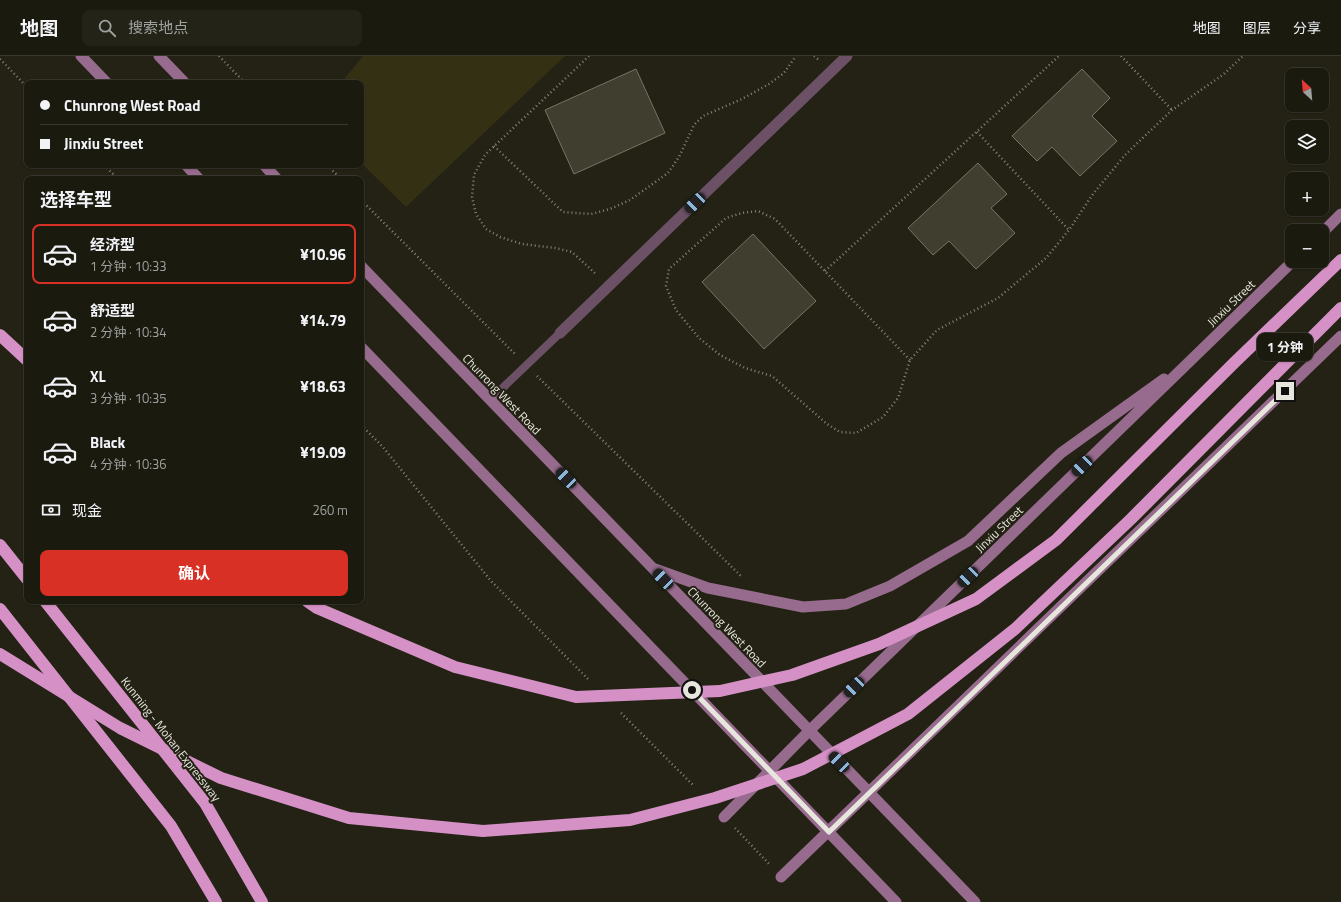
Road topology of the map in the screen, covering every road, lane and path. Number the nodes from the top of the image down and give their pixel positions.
1 (81, 56) edge
2 (159, 56) edge
3 (219, 56) edge
4 (589, 56) edge
5 (796, 56) edge
6 (847, 56) edge
7 (1059, 56) edge
8 (1121, 56) edge
9 (1243, 56) edge
10 (0, 60) edge
11 (104, 80) edge
12 (182, 80) edge
13 (243, 80) edge
14 (24, 84) edge
15 (1172, 110) junction
16 (977, 132) junction
17 (494, 146) junction
18 (107, 168) edge
19 (189, 168) edge
20 (267, 168) edge
21 (330, 168) edge
22 (115, 176) edge
23 (196, 176) edge
24 (274, 176) edge
25 (337, 176) edge
26 (364, 203) edge
27 (1341, 214) edge
28 (1329, 226) edge
29 (1069, 230) junction
30 (1341, 260) edge
31 (1286, 268) edge
32 (364, 269) edge
33 (825, 271) junction
34 (608, 285) junction
35 (1341, 308) edge
36 (560, 333) joint
37 (0, 335) edge
38 (1341, 336) edge
39 (364, 350) edge
40 (1195, 356) junction
41 (24, 357) edge
42 (910, 360) junction
43 (526, 365) junction
44 (490, 400) junction
45 (364, 428) edge
46 (0, 545) edge
47 (653, 568) junction
48 (24, 575) edge
49 (745, 581) dead end
50 (47, 604) edge
51 (311, 604) edge
52 (0, 609) edge
53 (0, 654) edge
54 (590, 682) dead end
55 (618, 709) dead end
56 (809, 731) junction
57 (769, 770) junction
58 (696, 788) dead end
59 (869, 793) junction
60 (724, 817) joint
61 (829, 832) junction
62 (781, 877) joint
63 (216, 902) edge
64 (262, 902) edge
65 (896, 902) edge
66 (975, 902) edge

1 - 11 main road
2 - 12 main road
3 - 13 path
4 - 17 path
5 - 17 path
6 - 34 street
7 - 16 path
8 - 15 path
9 - 15 path
10 - 14 path
15 - 29 path
16 - 29 path
16 - 33 path
17 - 34 path
18 - 22 path
19 - 23 main road
20 - 24 main road
21 - 25 path
26 - 43 path
27 - 28 main road
29 - 42 path
30 - 51 highway, bridge
31 - 40 main road, Jinxiu Street
32 - 44 main road, Chunrong West Road
33 - 42 path
33 - 42 path
34 - 36 street
35 - 53 highway, bridge
36 - 43 lane
37 - 41 highway
38 - 59 main road
39 - 57 main road
40 - 47 main road
40 - 56 main road, Jinxiu Street
43 - 44 lane
43 - 49 path
44 - 47 main road, Chunrong West Road
45 - 54 path
46 - 48 highway
47 - 56 main road, Chunrong West Road
50 - 64 highway, Kunming - Mohan Expressway
52 - 63 highway
55 - 58 path
56 - 57 main road, Jinxiu Street
56 - 59 main road, Chunrong West Road
57 - 60 main road, Jinxiu Street
57 - 61 main road
59 - 61 main road
59 - 66 main road, Chunrong West Road
60 - 62 path
61 - 62 main road
61 - 65 main road

